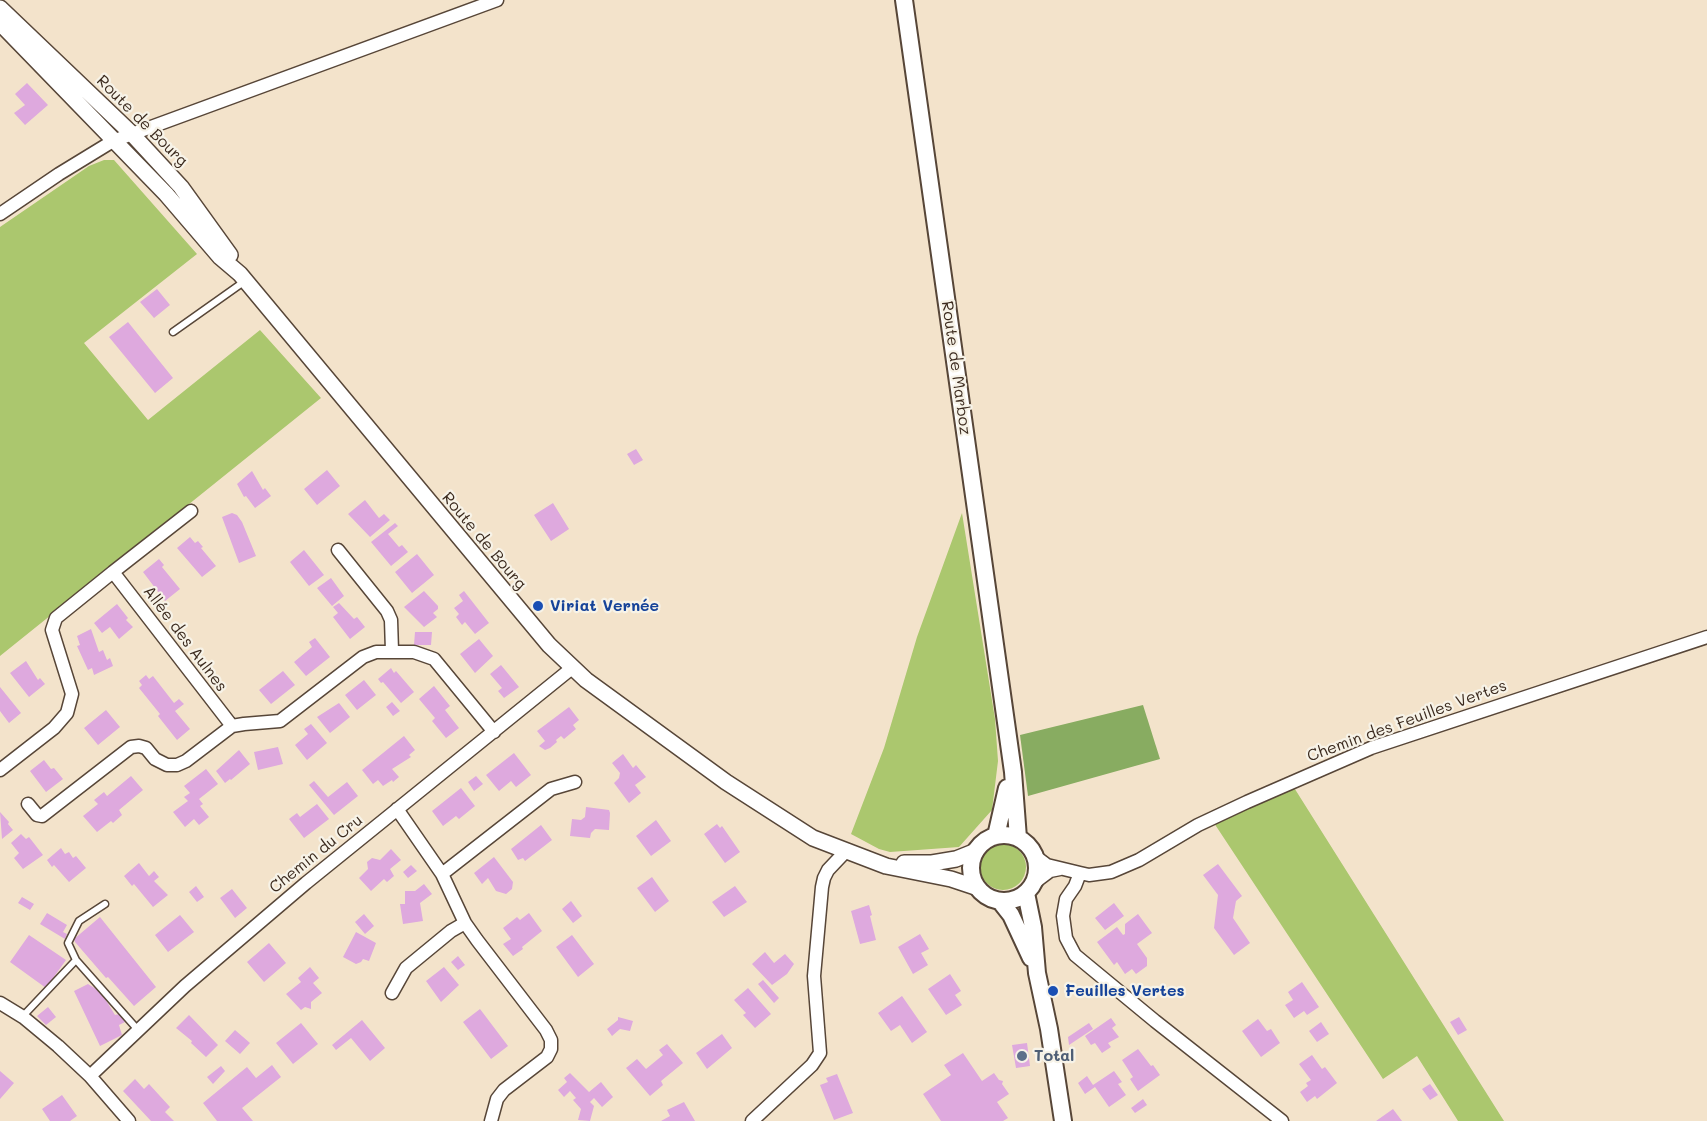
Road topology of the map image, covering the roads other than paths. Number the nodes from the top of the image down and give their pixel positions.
1 (497, 0) edge
2 (904, 0) edge
3 (0, 8) edge
4 (0, 23) edge
5 (132, 134) junction
6 (113, 141) junction
7 (0, 214) edge
8 (243, 278) junction
9 (173, 332) dead end
10 (191, 511) dead end
11 (338, 550) dead end
12 (113, 572) junction
13 (1707, 637) edge
14 (392, 651) junction
15 (572, 668) junction
16 (232, 726) junction
17 (494, 732) junction
18 (1008, 736) junction
19 (0, 770) edge
20 (575, 782) dead end
21 (28, 804) dead end
22 (397, 809) junction
23 (996, 836) junction
24 (1018, 838) junction
25 (846, 850) junction
26 (976, 850) junction
27 (1035, 856) junction
28 (865, 858) junction
29 (1060, 869) junction
30 (1080, 873) junction
31 (442, 874) junction
32 (978, 888) junction
33 (1030, 888) junction
34 (1000, 901) junction
35 (105, 904) dead end
36 (465, 922) junction
37 (76, 960) junction
38 (1037, 973) junction
39 (392, 993) dead end
40 (0, 1003) edge
41 (23, 1017) junction
42 (138, 1030) junction
43 (90, 1076) junction
44 (756, 1120) edge
45 (129, 1121) edge
46 (491, 1121) edge
47 (1063, 1121) edge
48 (1282, 1121) edge

1 - 5 street
2 - 18 main road, Route de Marboz
3 - 5 street, Route de Bourg
4 - 6 street, Route de Bourg
5 - 6 street
5 - 8 street, Route de Bourg
6 - 7 street
6 - 8 street, Route de Bourg
8 - 9 lane
8 - 15 street, Route de Bourg
10 - 12 street
11 - 14 street
12 - 16 street, Allée des Aulnes
12 - 19 street
13 - 30 street, Chemin des Feuilles Vertes
14 - 16 street
14 - 17 street
15 - 17 street, Chemin du Cru
15 - 25 street, Route de Bourg
16 - 21 street
17 - 22 street, Chemin du Cru
18 - 23 main road, Route de Marboz
18 - 24 main road, Route de Marboz
20 - 31 street
22 - 31 street
22 - 42 street, Chemin du Cru
23 - 24 main road
23 - 26 main road
24 - 27 main road
25 - 28 street, Route de Bourg
25 - 44 street
26 - 28 street, Route de Bourg
26 - 32 main road
27 - 29 street, Chemin des Feuilles Vertes
27 - 33 main road
28 - 32 street, Route de Bourg
29 - 30 street, Chemin des Feuilles Vertes
29 - 33 street
30 - 48 street
31 - 36 street
32 - 34 main road
33 - 34 main road
33 - 38 main road
34 - 38 main road
35 - 37 lane
36 - 39 street
36 - 46 street
37 - 41 lane
37 - 42 lane
38 - 47 main road
40 - 41 street
41 - 43 street
42 - 43 street, Chemin du Cru
43 - 45 street

